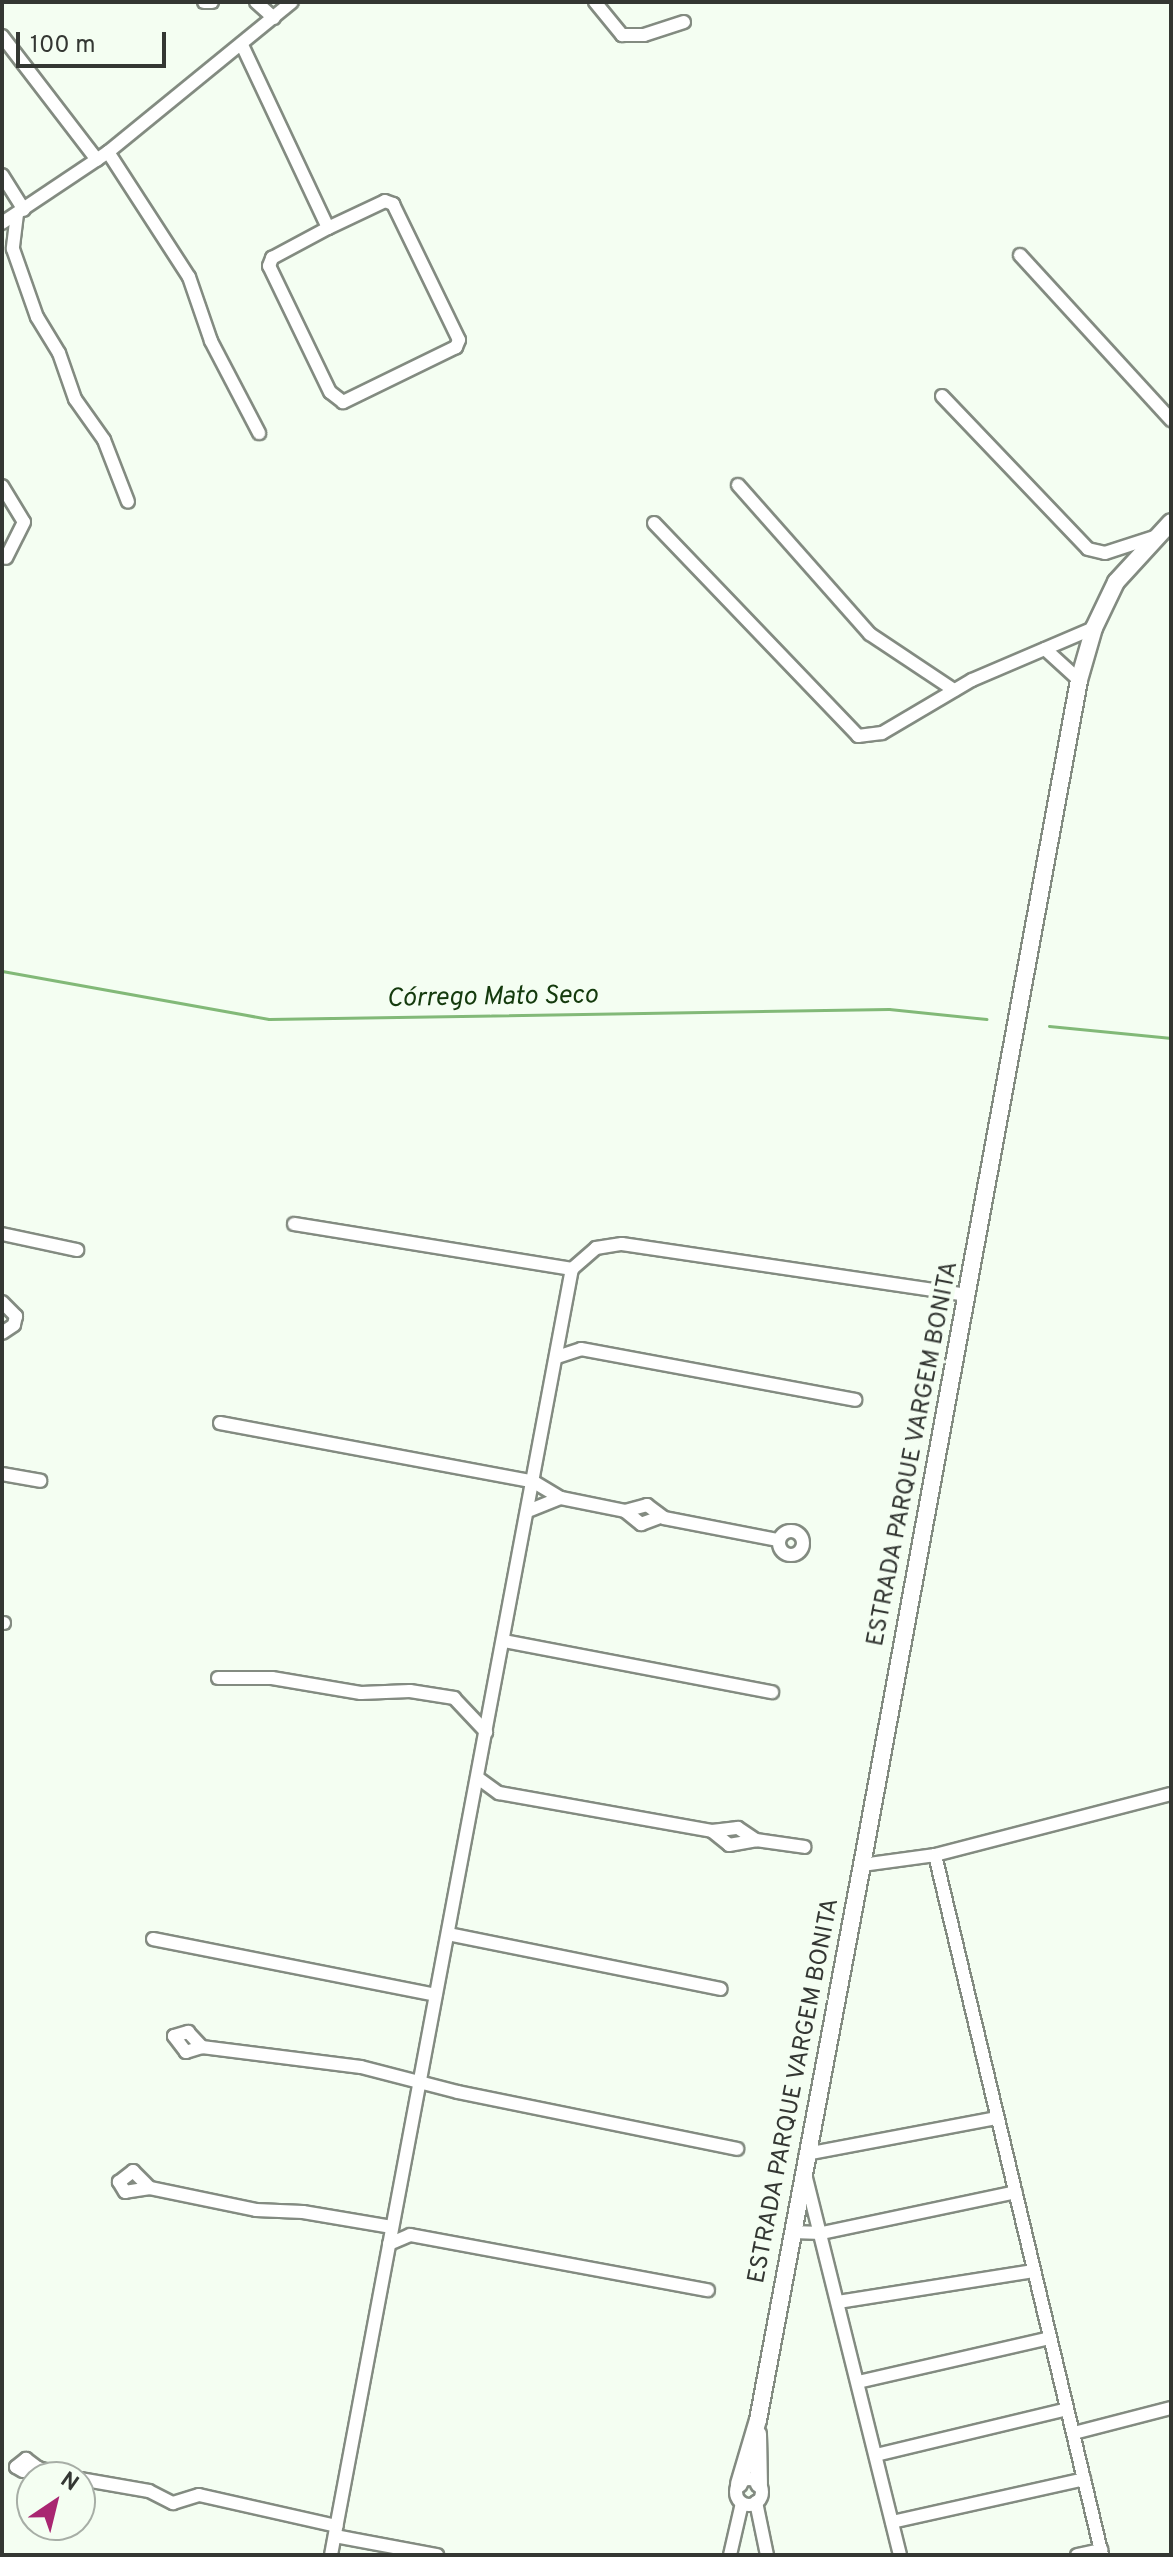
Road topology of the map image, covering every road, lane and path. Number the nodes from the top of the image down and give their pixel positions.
1 (204, 2) edge
2 (212, 2) edge
3 (256, 2) edge
4 (292, 2) edge
5 (595, 2) edge
6 (274, 18) junction
7 (684, 22) dead end
8 (2, 36) edge
9 (242, 45) junction
10 (103, 156) junction
11 (2, 175) edge
12 (21, 212) junction
13 (2, 223) edge
14 (328, 228) junction
15 (8, 245) edge
16 (1020, 255) dead end
17 (942, 396) dead end
18 (1171, 420) edge
19 (259, 433) dead end
20 (738, 485) dead end
21 (2, 486) edge
22 (128, 502) dead end
23 (654, 523) dead end
24 (1165, 530) edge
25 (6, 558) dead end
26 (1094, 628) junction
27 (1045, 649) junction
28 (1079, 680) junction
29 (954, 690) junction
30 (294, 1224) dead end
31 (2, 1234) edge
32 (77, 1250) dead end
33 (572, 1269) junction
34 (967, 1295) junction
35 (2, 1302) edge
36 (2, 1333) edge
37 (561, 1334) junction
38 (581, 1349) junction
39 (557, 1357) junction
40 (855, 1400) dead end
41 (220, 1423) dead end
42 (2, 1474) edge
43 (40, 1481) dead end
44 (534, 1482) junction
45 (561, 1498) junction
46 (528, 1511) junction
47 (625, 1511) junction
48 (660, 1517) junction
49 (777, 1540) dead end
50 (504, 1641) junction
51 (218, 1678) dead end
52 (772, 1692) dead end
53 (492, 1701) junction
54 (466, 1707) junction
55 (486, 1732) junction
56 (478, 1778) junction
57 (499, 1793) junction
58 (1171, 1794) edge
59 (475, 1798) junction
60 (805, 1847) dead end
61 (935, 1855) junction
62 (862, 1865) junction
63 (448, 1934) junction
64 (153, 1939) dead end
65 (721, 1989) dead end
66 (436, 1995) junction
67 (202, 2047) dead end
68 (421, 2079) junction
69 (997, 2118) junction
70 (737, 2149) dead end
71 (805, 2162) junction
72 (150, 2188) dead end
73 (1016, 2192) junction
74 (394, 2222) junction
75 (792, 2232) junction
76 (822, 2233) junction
77 (410, 2235) junction
78 (389, 2244) junction
79 (1034, 2271) junction
80 (708, 2290) dead end
81 (838, 2302) junction
82 (1050, 2338) junction
83 (858, 2382) junction
84 (1171, 2408) edge
85 (1067, 2409) junction
86 (758, 2420) junction
87 (1074, 2433) junction
88 (876, 2455) junction
89 (1084, 2479) junction
90 (96, 2482) edge
91 (739, 2484) junction
92 (759, 2484) junction
93 (749, 2502) junction
94 (892, 2522) junction
95 (336, 2531) junction
96 (1102, 2552) edge
97 (331, 2555) edge
98 (437, 2555) edge
99 (730, 2555) edge
100 (767, 2555) edge
101 (900, 2555) edge
102 (1077, 2555) edge

1 - 2 street
3 - 6 street
4 - 6 street
5 - 7 street
6 - 9 street
8 - 10 street
9 - 10 street
9 - 14 street
10 - 12 street
10 - 19 street
11 - 12 street
12 - 13 street
12 - 15 street
14 - 14 street
15 - 22 street
16 - 18 street
17 - 24 street
20 - 29 street
21 - 25 street
23 - 29 street
24 - 26 main road, ESTRADA PARQUE VARGEM BONITA
26 - 27 street
26 - 28 main road, ESTRADA PARQUE VARGEM BONITA
27 - 28 street
27 - 29 street
28 - 34 main road, ESTRADA PARQUE VARGEM BONITA
30 - 33 street
31 - 32 street
33 - 34 street
33 - 37 street
34 - 62 main road, ESTRADA PARQUE VARGEM BONITA
35 - 36 street
37 - 38 street
37 - 39 street
38 - 39 street
38 - 40 street
39 - 44 street
41 - 44 street
42 - 43 street
44 - 45 street
44 - 46 street
45 - 46 street
45 - 47 street
46 - 50 street
47 - 48 street
47 - 48 street
48 - 49 street
50 - 52 street
50 - 53 street
51 - 54 street
53 - 54 street
53 - 55 street
54 - 55 street
55 - 56 street
56 - 57 street
56 - 59 street
57 - 59 street
57 - 60 street
58 - 61 street
59 - 63 street
61 - 62 street
61 - 69 street
62 - 71 main road, ESTRADA PARQUE VARGEM BONITA
63 - 65 street
63 - 66 street
64 - 66 street
66 - 68 street
67 - 68 street
68 - 70 street
68 - 74 street
69 - 71 street
69 - 73 street
71 - 75 main road, ESTRADA PARQUE VARGEM BONITA
71 - 76 street
72 - 74 street
73 - 76 street
73 - 79 street
74 - 77 street
74 - 78 street
75 - 76 street
75 - 86 main road, ESTRADA PARQUE VARGEM BONITA
76 - 81 street
77 - 78 street
77 - 80 street
78 - 95 street
79 - 81 street
79 - 82 street
81 - 83 street
82 - 83 street
82 - 85 street
83 - 88 street
84 - 87 street
85 - 87 street
85 - 88 street
86 - 91 main road, ESTRADA PARQUE VARGEM BONITA
86 - 92 main road, ESTRADA PARQUE VARGEM BONITA
87 - 89 street
88 - 94 street
89 - 94 street
89 - 96 street
90 - 95 street
91 - 92 street
91 - 93 street
92 - 93 street
93 - 99 street
93 - 100 street
94 - 101 street
95 - 97 street
95 - 98 street
96 - 102 street

